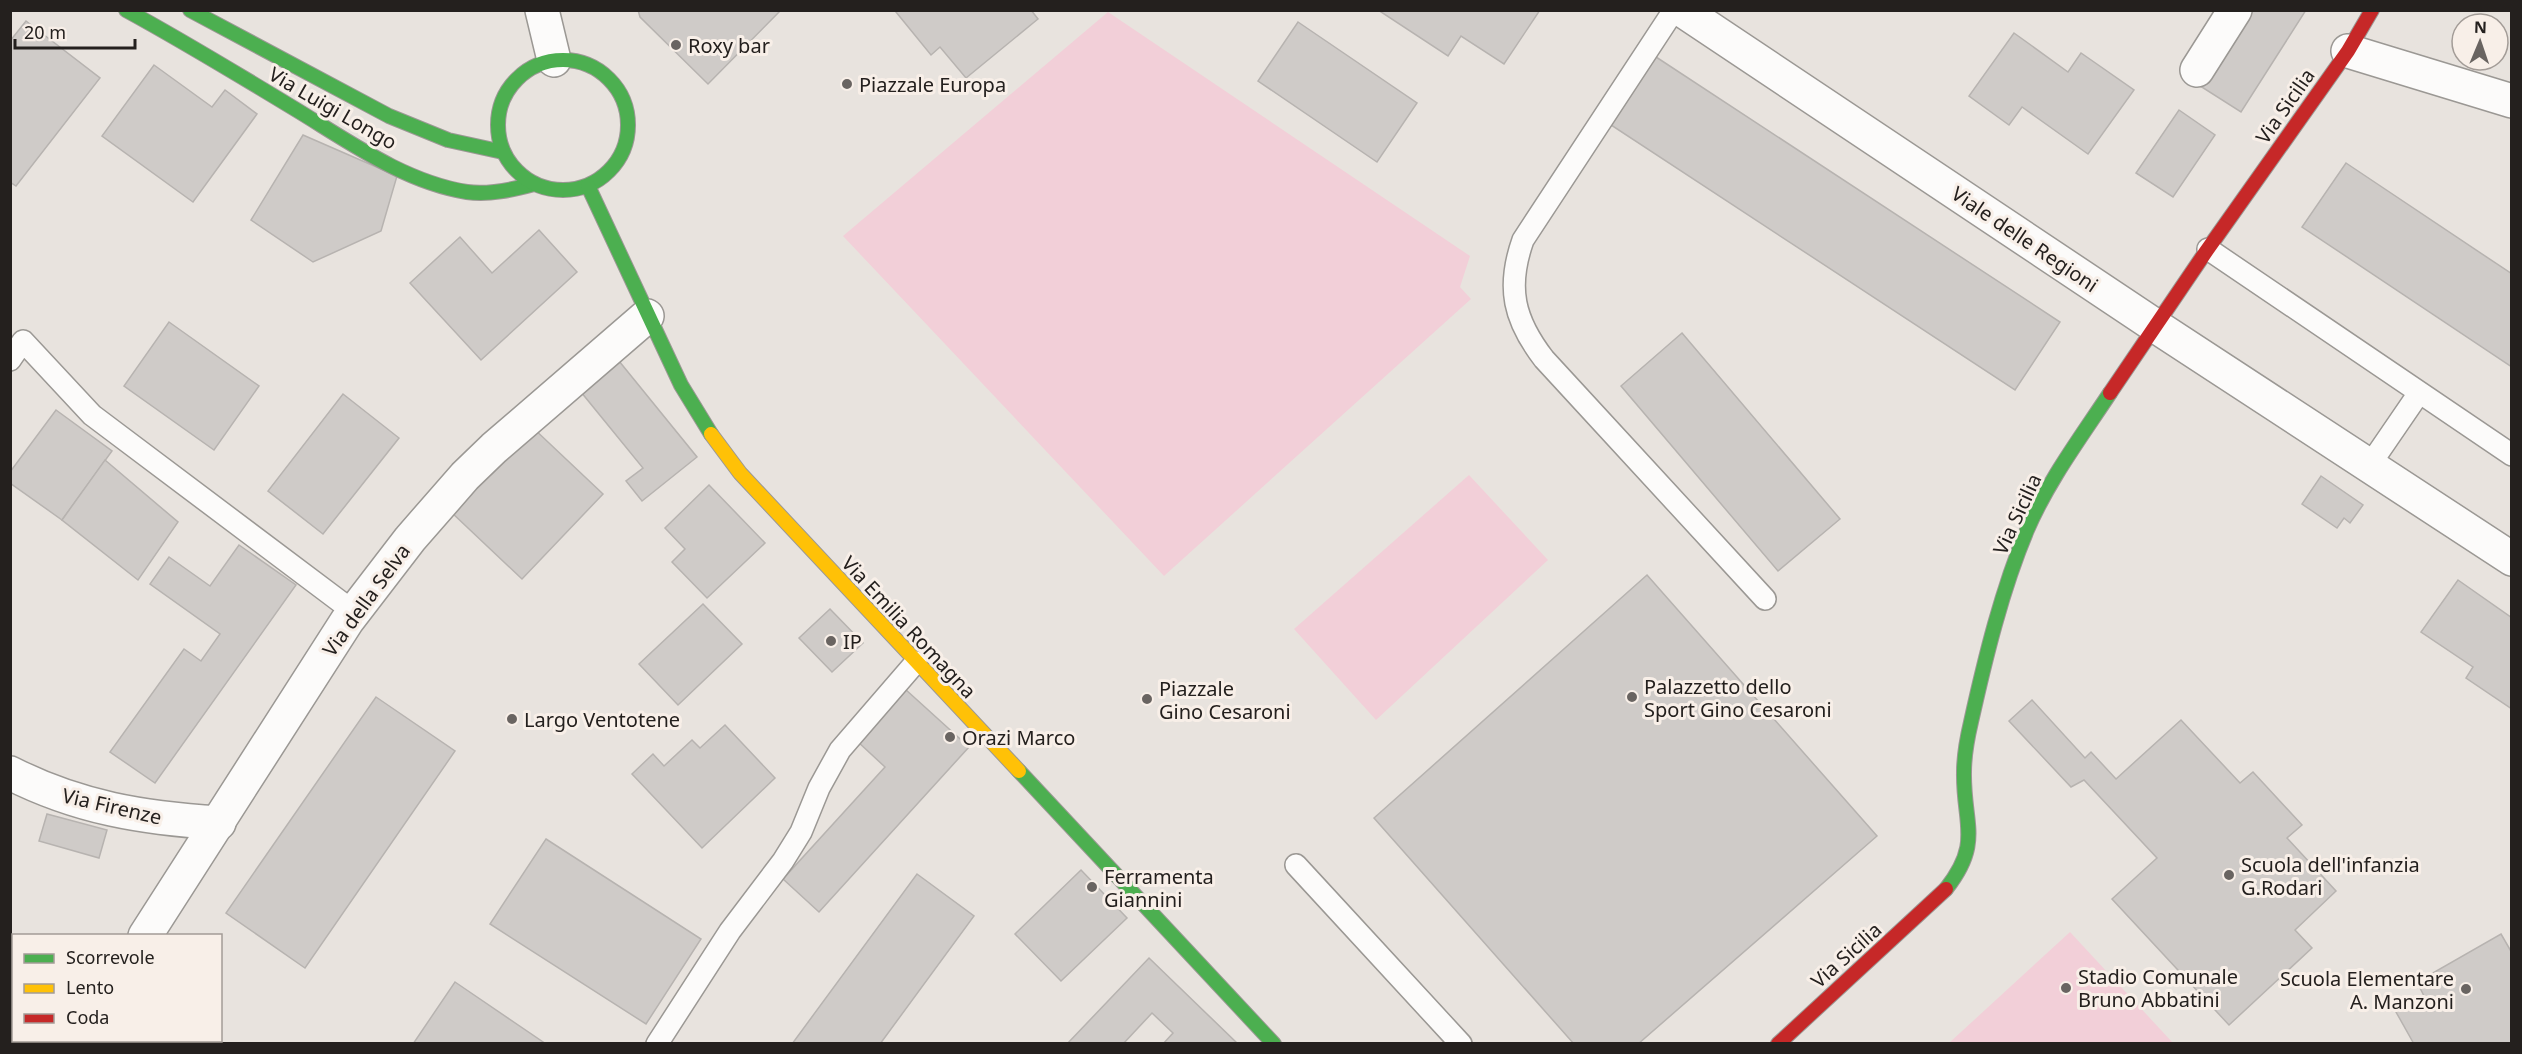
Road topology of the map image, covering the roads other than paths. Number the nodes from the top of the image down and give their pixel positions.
1 (126, 10) edge
2 (190, 10) edge
3 (542, 10) edge
4 (1674, 10) edge
5 (1682, 10) edge
6 (2235, 10) edge
7 (2372, 10) edge
8 (2348, 51) junction
9 (554, 60) junction
10 (2197, 70) dead end
11 (2511, 101) edge
12 (503, 152) junction
13 (534, 184) junction
14 (588, 186) junction
15 (2208, 249) junction
16 (647, 316) junction
17 (2154, 325) junction
18 (10, 360) edge
19 (2420, 393) junction
20 (2511, 455) edge
21 (2369, 466) junction
22 (2511, 559) edge
23 (1765, 599) dead end
24 (354, 612) junction
25 (916, 662) junction
26 (10, 773) edge
27 (219, 823) junction
28 (1296, 865) dead end
29 (147, 934) edge
30 (657, 1044) edge
31 (1274, 1044) edge
32 (1461, 1044) edge
33 (1778, 1044) edge

1 - 13 main road, Via Luigi Longo
2 - 12 main road, Via Luigi Longo
3 - 9 street
4 - 23 lane
5 - 17 street, Viale delle Regioni
6 - 10 street
7 - 8 main road, Via Sicilia
8 - 11 street
8 - 15 main road, Via Sicilia
9 - 12 main road
9 - 14 main road
12 - 13 main road
13 - 14 main road
14 - 16 main road, Via Emilia Romagna
15 - 17 main road, Via Sicilia
15 - 19 lane
16 - 24 street, Via della Selva
16 - 25 main road, Via Emilia Romagna
17 - 21 street, Viale delle Regioni
17 - 33 main road, Via Sicilia
18 - 24 lane
19 - 20 lane
19 - 21 lane
21 - 22 street, Viale delle Regioni
24 - 27 street, Via della Selva
25 - 30 lane
25 - 31 main road, Via Emilia Romagna
26 - 27 street, Via Firenze
27 - 29 street, Via della Selva
28 - 32 lane

